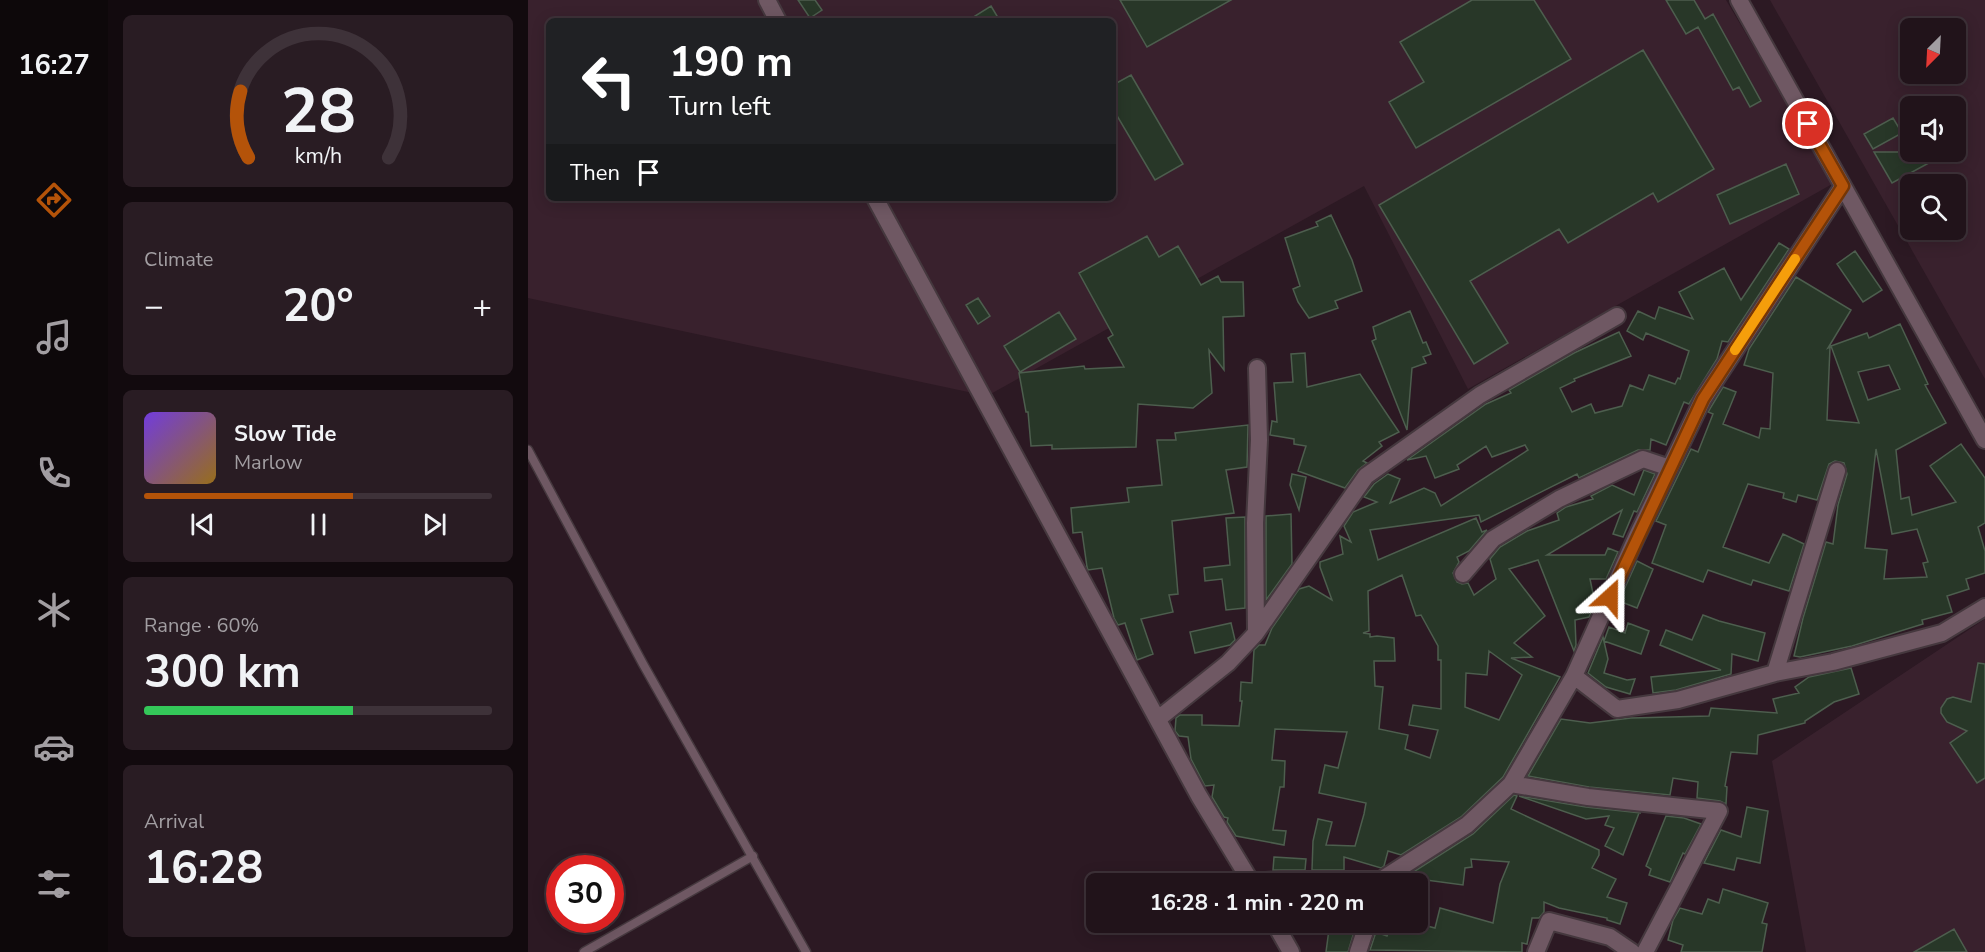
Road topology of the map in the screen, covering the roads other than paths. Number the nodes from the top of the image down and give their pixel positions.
1 (767, 0) edge
2 (1738, 0) edge
3 (776, 18) edge
4 (1843, 186) junction
5 (876, 201) edge
6 (1617, 316) dead end
7 (1257, 368) dead end
8 (1985, 440) edge
9 (528, 450) edge
10 (1670, 468) junction
11 (1837, 471) dead end
12 (1463, 574) dead end
13 (1985, 607) edge
14 (1256, 633) junction
15 (1775, 673) junction
16 (1574, 676) junction
17 (1158, 719) junction
18 (1511, 784) junction
19 (753, 856) junction
20 (1245, 873) edge
21 (1394, 873) edge
22 (1280, 933) edge
23 (1364, 933) edge
24 (584, 952) edge
25 (806, 952) edge
26 (1291, 952) edge
27 (1358, 952) edge
28 (1536, 952) edge
29 (1632, 952) edge
30 (1645, 952) edge

1 - 3 street
2 - 4 street
4 - 8 street
4 - 10 street
5 - 17 street
6 - 14 street
7 - 14 street
9 - 19 lane
10 - 12 street
10 - 16 street
11 - 15 street
13 - 15 street
14 - 17 street
15 - 16 street
16 - 18 street
17 - 20 street
18 - 21 street
18 - 30 street
19 - 24 lane
19 - 25 lane
22 - 26 street
23 - 27 street
28 - 29 street

